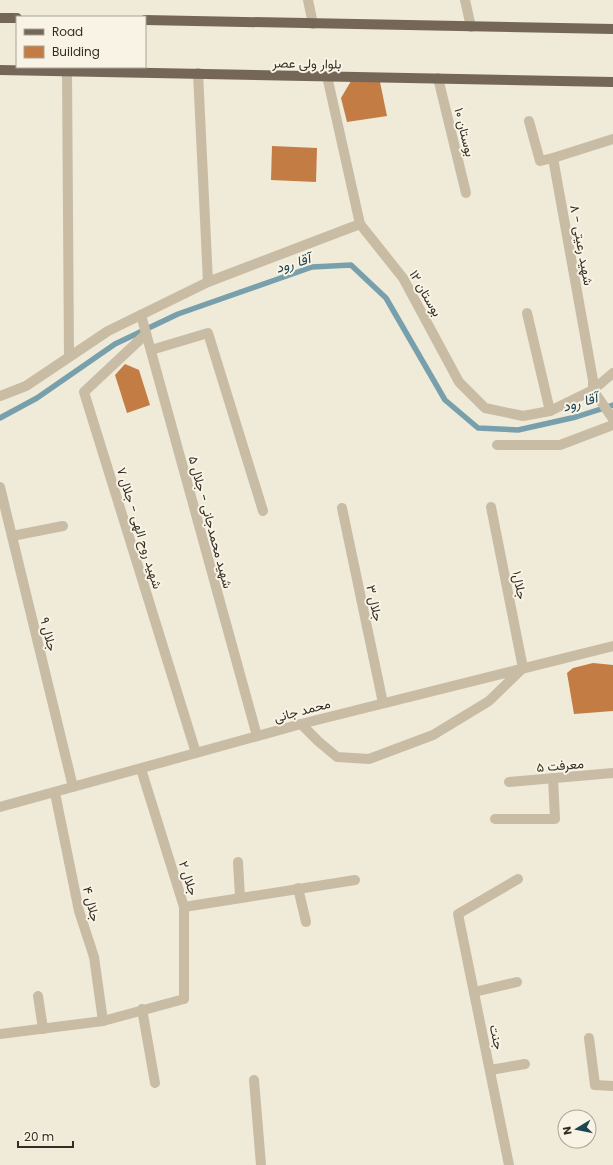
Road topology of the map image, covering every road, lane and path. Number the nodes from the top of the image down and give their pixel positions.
1 (308, 0) edge
2 (465, 0) edge
3 (0, 18) edge
4 (16, 18) edge
5 (146, 20) edge
6 (313, 24) junction
7 (471, 27) junction
8 (613, 30) edge
9 (0, 70) edge
10 (67, 71) junction
11 (198, 74) junction
12 (327, 76) junction
13 (438, 78) junction
14 (613, 82) edge
15 (529, 121) dead end
16 (613, 139) edge
17 (552, 158) junction
18 (466, 193) dead end
19 (360, 224) junction
20 (208, 282) junction
21 (528, 313) dead end
22 (141, 314) junction
23 (146, 334) junction
24 (151, 350) junction
25 (69, 357) junction
26 (613, 373) edge
27 (593, 390) junction
28 (0, 396) edge
29 (550, 410) junction
30 (613, 419) edge
31 (613, 425) edge
32 (497, 445) dead end
33 (0, 487) edge
34 (491, 507) dead end
35 (342, 508) dead end
36 (263, 511) dead end
37 (63, 526) dead end
38 (12, 536) junction
39 (613, 646) edge
40 (523, 668) junction
41 (383, 703) junction
42 (301, 724) junction
43 (257, 736) junction
44 (196, 753) junction
45 (140, 769) junction
46 (613, 773) edge
47 (553, 778) junction
48 (510, 782) dead end
49 (73, 787) junction
50 (55, 793) junction
51 (0, 807) edge
52 (495, 819) dead end
53 (238, 862) dead end
54 (355, 880) dead end
55 (518, 880) dead end
56 (298, 888) junction
57 (240, 897) junction
58 (184, 907) junction
59 (306, 922) dead end
60 (517, 982) dead end
61 (474, 992) junction
62 (38, 996) dead end
63 (142, 1009) junction
64 (103, 1021) junction
65 (43, 1029) junction
66 (0, 1034) edge
67 (589, 1038) dead end
68 (525, 1064) dead end
69 (490, 1070) junction
70 (254, 1080) dead end
71 (154, 1083) dead end
72 (613, 1086) edge
73 (260, 1165) edge
74 (509, 1165) edge

1 - 6 street
2 - 7 street
3 - 4 main road
5 - 6 main road
6 - 7 main road
7 - 8 main road
9 - 10 main road, بلوار ولی عصر
10 - 11 main road, بلوار ولی عصر
10 - 25 street
11 - 12 main road, بلوار ولی عصر
11 - 20 street
12 - 13 main road, بلوار ولی عصر
12 - 19 street, بوستان ۱۲
13 - 14 main road, بلوار ولی عصر
13 - 18 street, بوستان ۱۰
15 - 17 street
16 - 17 street
17 - 27 street, شهید رعیتی - ۸
19 - 20 street
19 - 29 street, بوستان ۱۲
20 - 22 street
21 - 29 street
22 - 23 street, شهید محمدجانی - جلال ۵
22 - 25 street
23 - 24 street, شهید محمدجانی - جلال ۵
23 - 44 street, شهید روح الهی - جلال ۷
24 - 36 street
24 - 43 street, شهید محمدجانی - جلال ۵
25 - 28 street
26 - 27 street, بوستان ۱۲
27 - 29 street, بوستان ۱۲
27 - 30 street
31 - 32 street
33 - 38 street, جلال ۹
34 - 40 street, جلال۱
35 - 41 street, جلال ۳
37 - 38 street
38 - 49 street, جلال ۹
39 - 40 street, محمد جانی
40 - 41 street, محمد جانی
40 - 42 street
41 - 42 street, محمد جانی
42 - 43 street, محمد جانی
43 - 44 street, محمد جانی
44 - 45 street, محمد جانی
45 - 49 street, محمد جانی
45 - 58 street, جلال ۲
46 - 47 street, معرفت ۵
47 - 48 street, معرفت ۵
47 - 52 street
49 - 50 street, محمد جانی
50 - 51 street, محمد جانی
50 - 64 street, جلال ۴
53 - 57 street
54 - 56 street
55 - 61 street, جنت
56 - 57 street
56 - 59 street
57 - 58 street
58 - 63 street, جلال ۲
60 - 61 street
61 - 69 street, جنت
62 - 65 street
63 - 64 street
63 - 71 street
64 - 65 street
65 - 66 street
67 - 72 street
68 - 69 street
69 - 74 street, جنت
70 - 73 street

